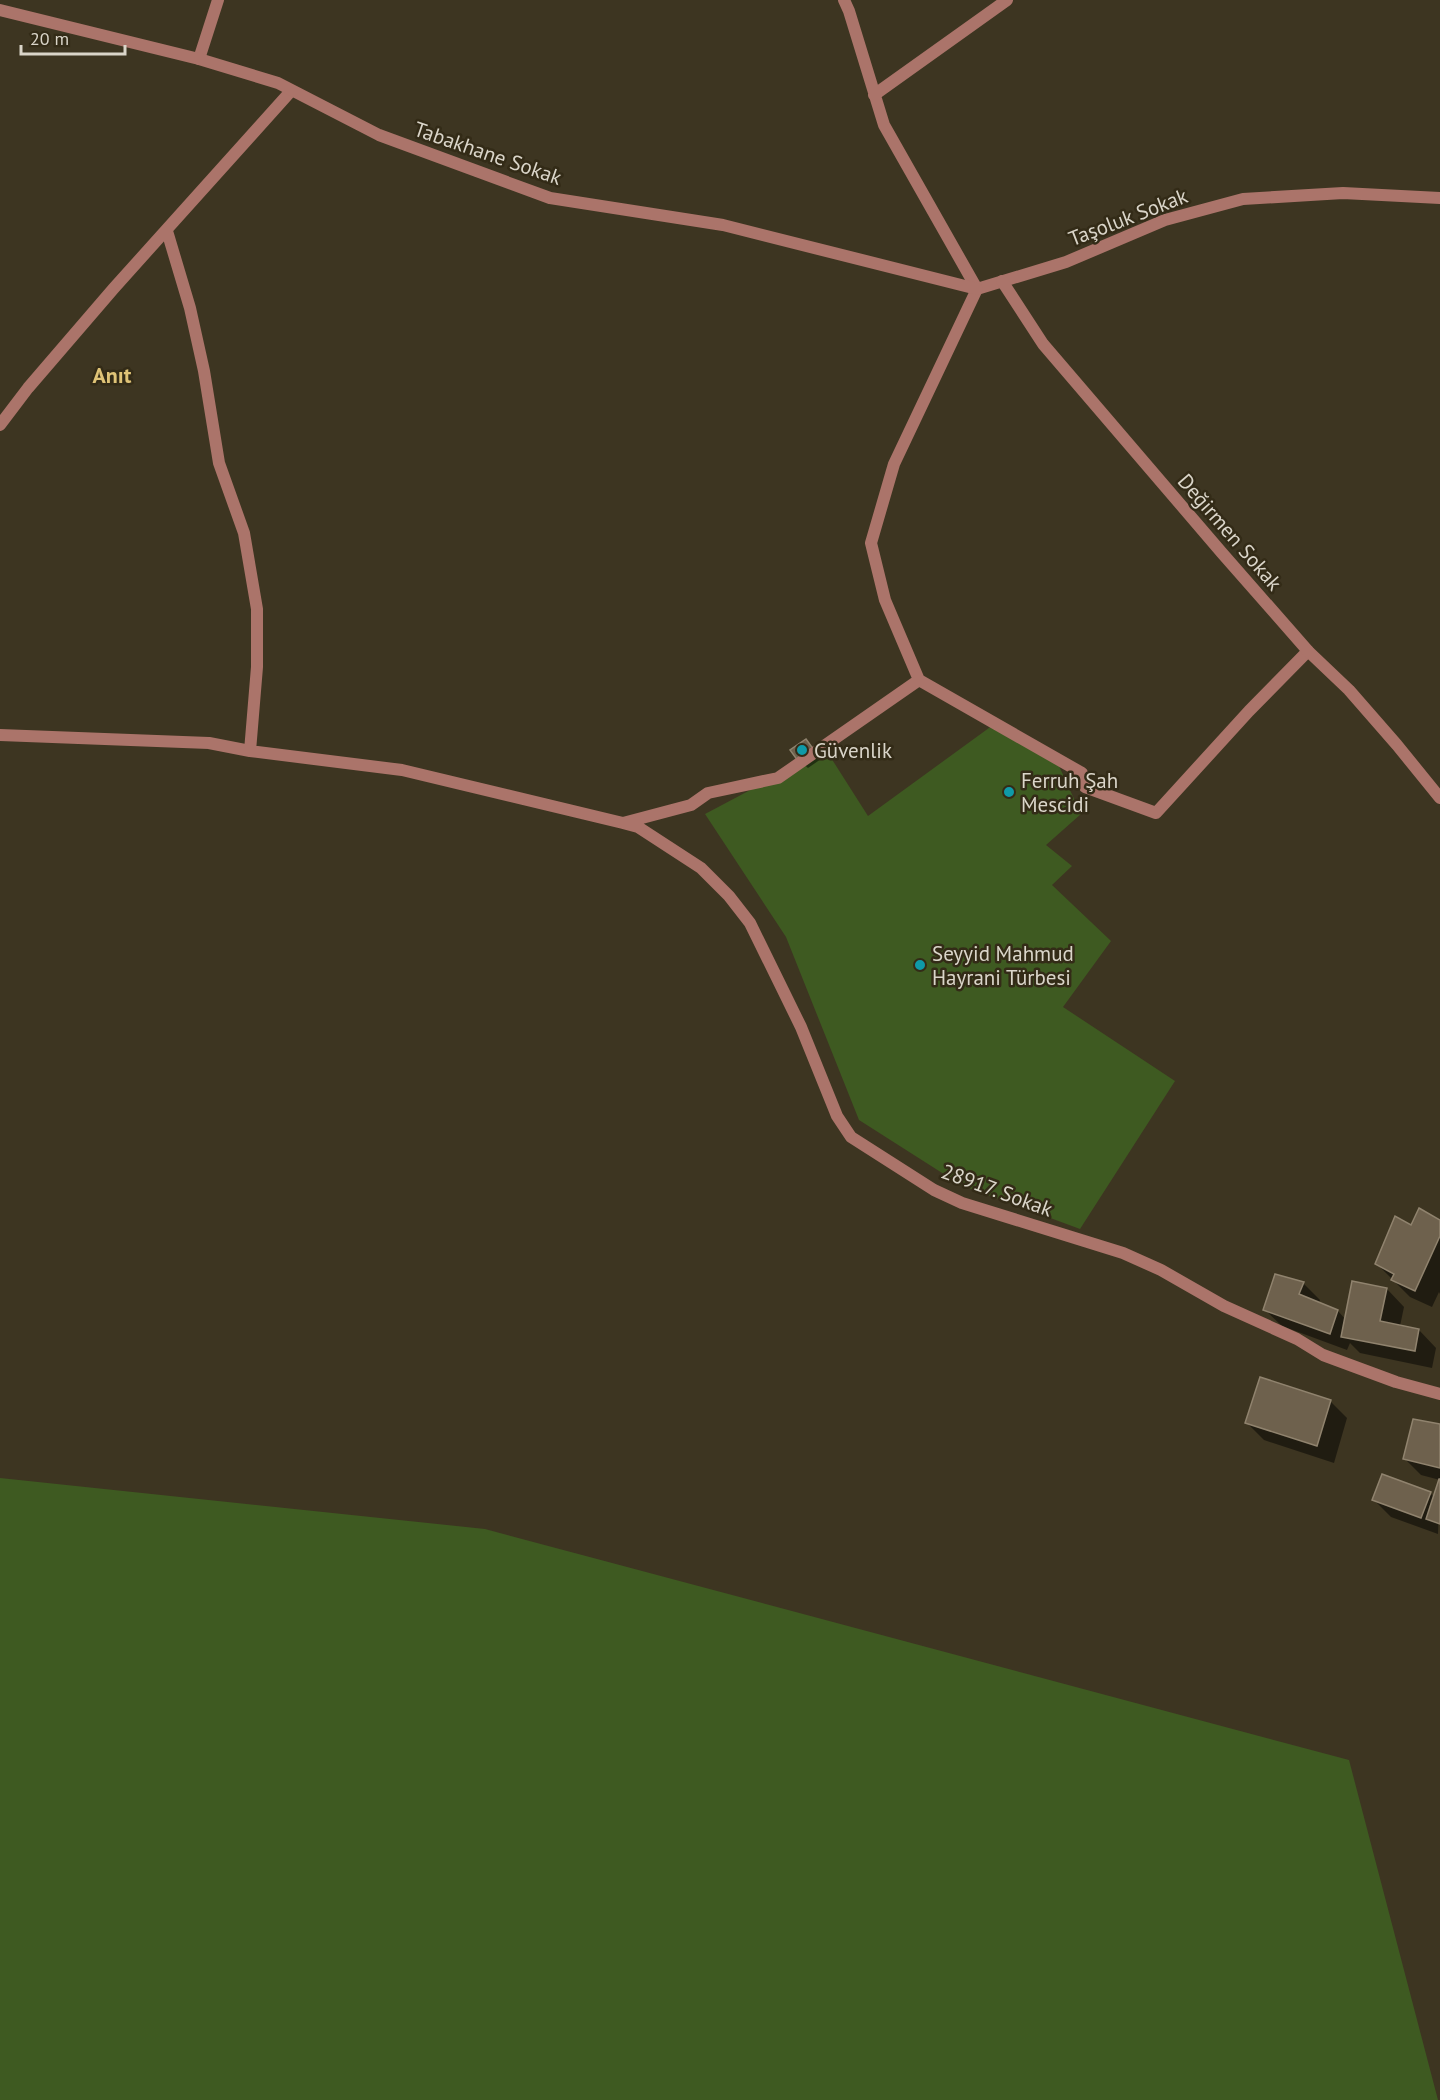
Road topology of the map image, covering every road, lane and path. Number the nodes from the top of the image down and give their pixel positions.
1 (218, 0) edge
2 (844, 0) edge
3 (1007, 0) edge
4 (0, 10) edge
5 (199, 59) junction
6 (291, 91) junction
7 (874, 95) junction
8 (1440, 198) edge
9 (167, 231) junction
10 (1002, 282) junction
11 (977, 289) junction
12 (0, 425) edge
13 (1308, 651) junction
14 (919, 680) junction
15 (0, 735) edge
16 (250, 751) junction
17 (1440, 798) edge
18 (623, 823) junction
19 (1440, 1394) edge

1 - 5 street
2 - 7 street
3 - 7 street
4 - 5 street, Tabakhane Sokak
5 - 6 street, Tabakhane Sokak
6 - 9 street
6 - 11 street, Tabakhane Sokak
7 - 11 street
8 - 10 street, Taşoluk Sokak
9 - 12 street
9 - 16 street
10 - 11 street, Taşoluk Sokak
10 - 13 street, Değirmen Sokak
11 - 14 street
13 - 14 street
13 - 17 street, Değirmen Sokak
14 - 18 street
15 - 16 street, 28917. Sokak
16 - 18 street, 28917. Sokak
18 - 19 street, 28917. Sokak

